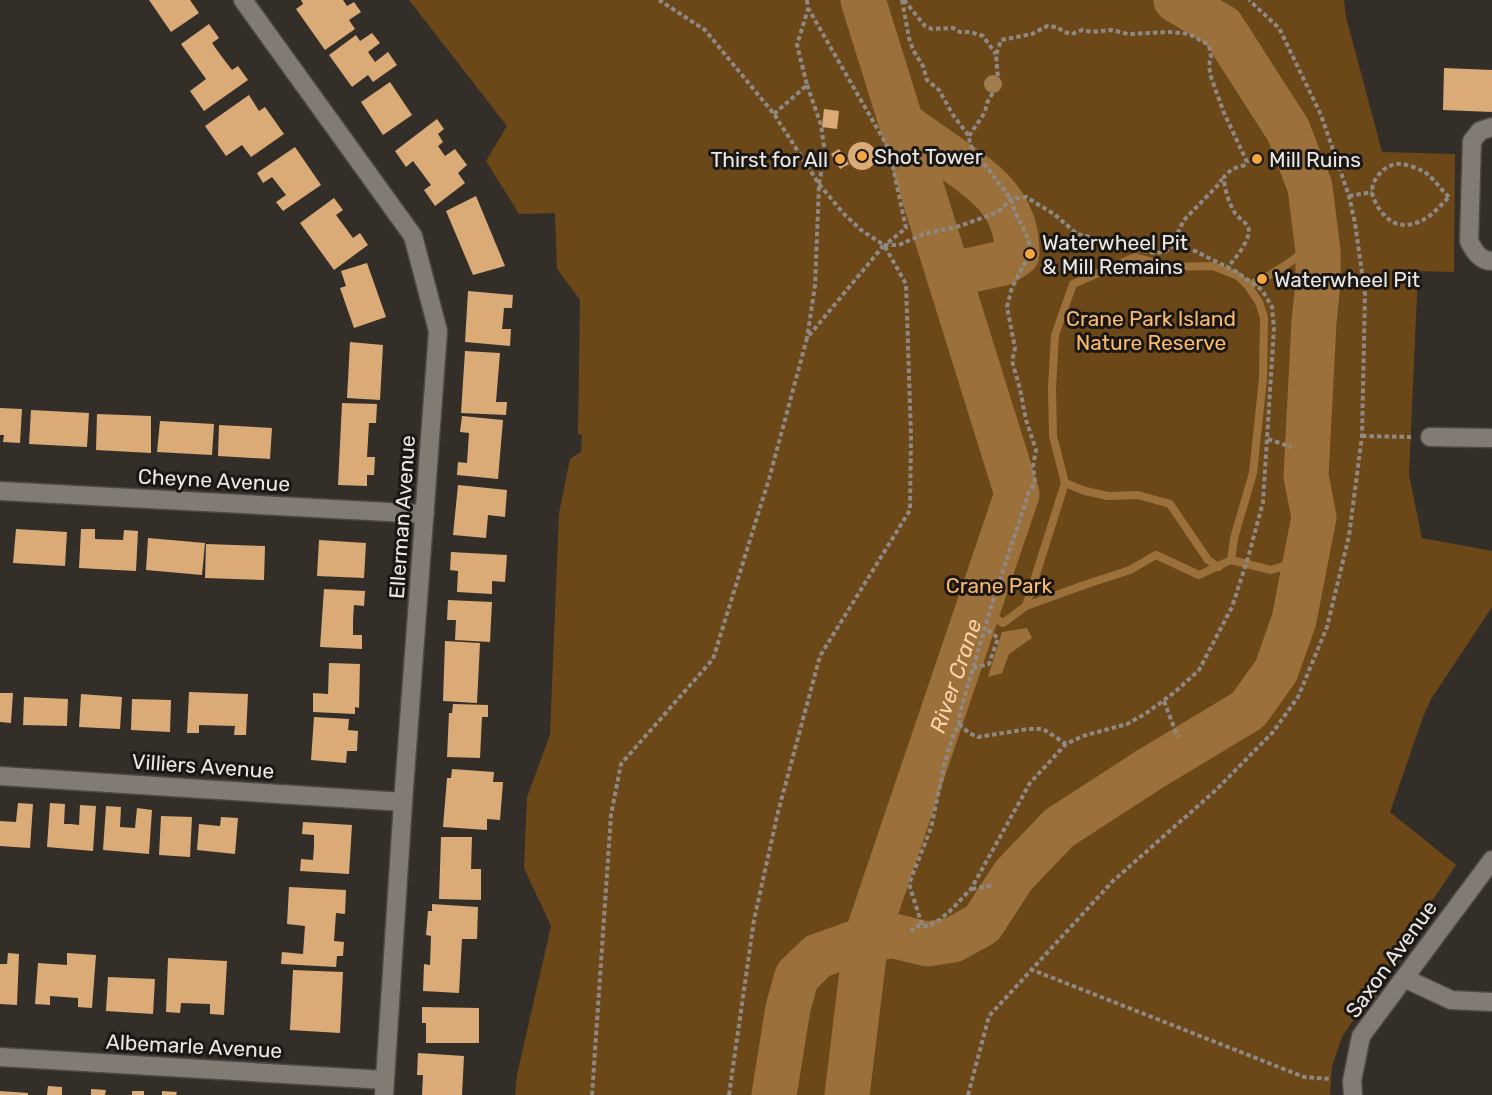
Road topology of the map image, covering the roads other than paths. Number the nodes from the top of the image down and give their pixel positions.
1 (243, 0) edge
2 (1492, 127) edge
3 (1492, 261) edge
4 (1430, 437) road end
5 (1492, 438) edge
6 (0, 490) edge
7 (425, 514) junction
8 (0, 776) edge
9 (403, 802) junction
10 (1492, 860) edge
11 (1404, 978) junction
12 (1492, 1002) edge
13 (0, 1057) edge
14 (385, 1087) edge
15 (1353, 1088) edge

1 - 7 street, Ellerman Avenue
2 - 3 street
4 - 5 street
6 - 7 street, Cheyne Avenue
7 - 9 street, Ellerman Avenue
8 - 9 street, Villiers Avenue
9 - 14 street, Ellerman Avenue
10 - 11 street, Saxon Avenue
11 - 12 street
11 - 15 street, Saxon Avenue
13 - 14 street, Albemarle Avenue

